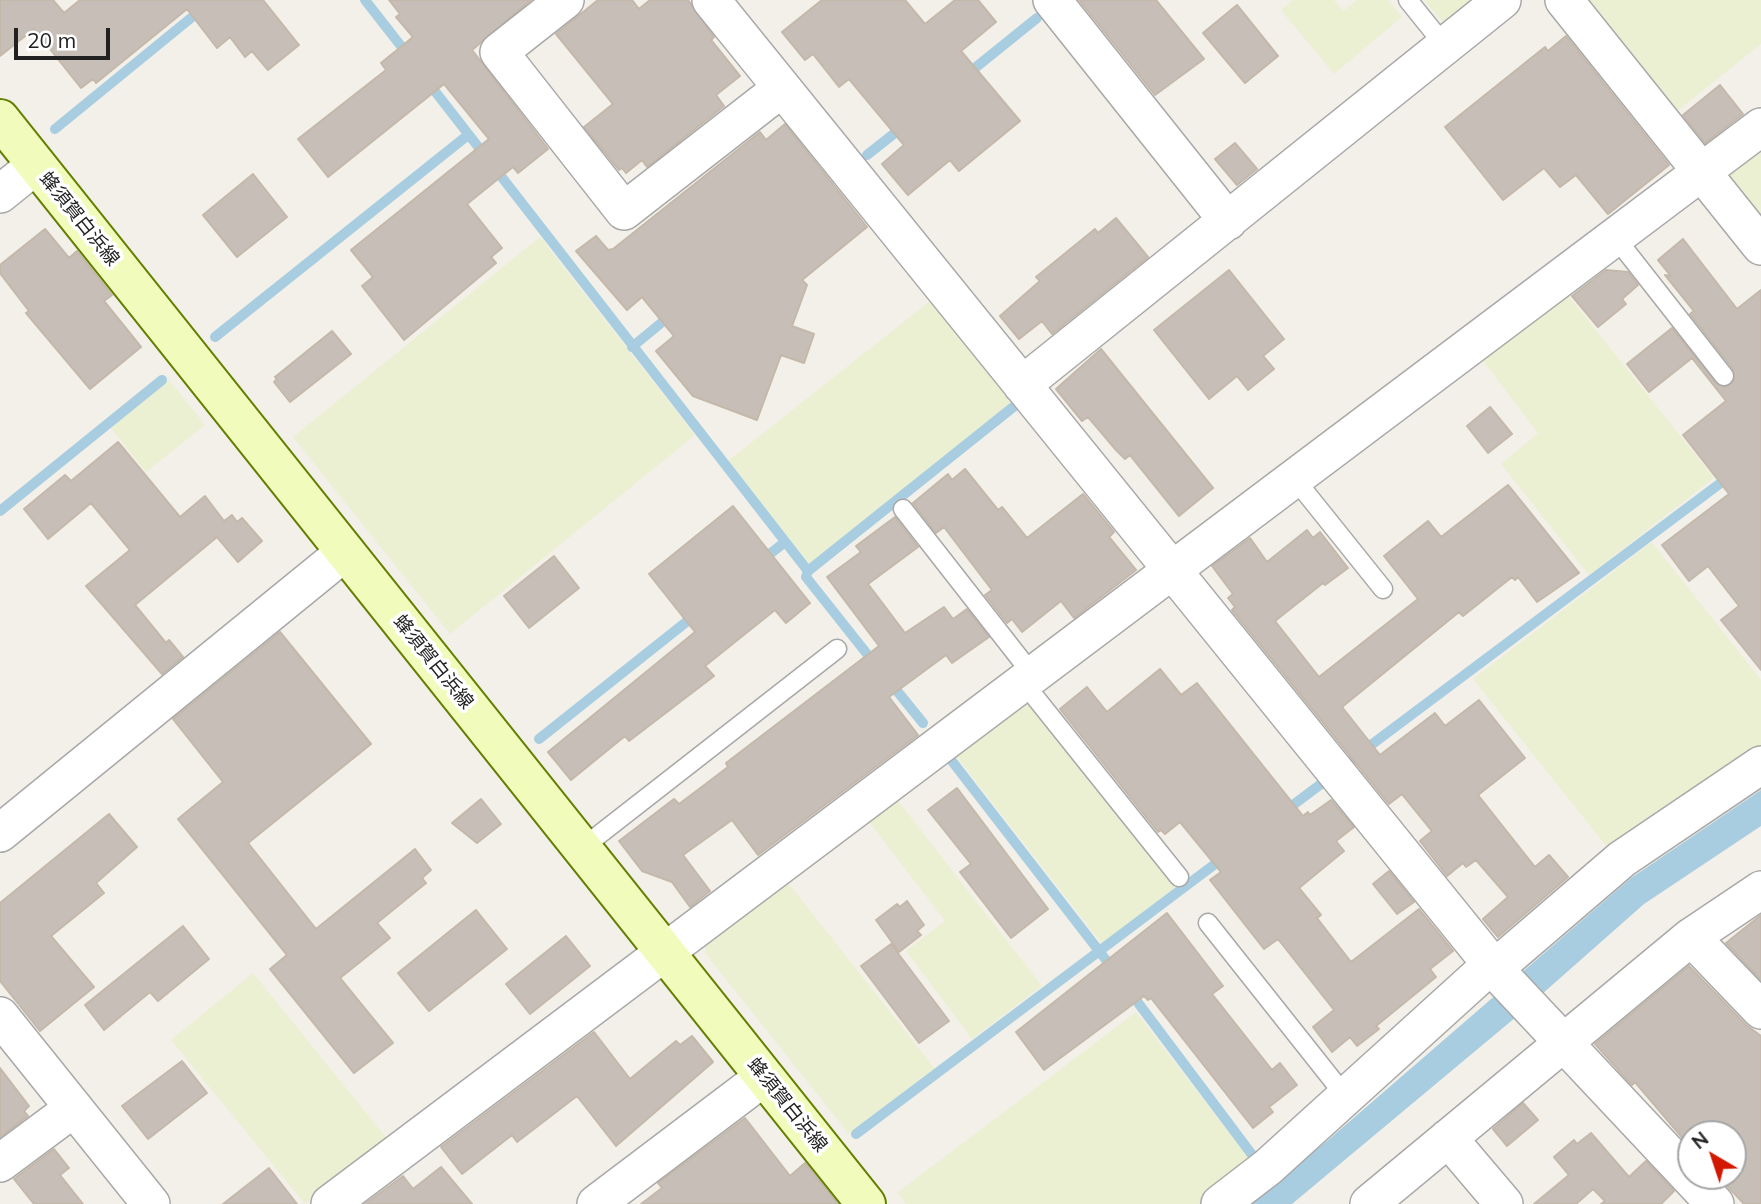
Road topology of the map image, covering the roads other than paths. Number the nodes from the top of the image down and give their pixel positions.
1 (565, 0) edge
2 (711, 0) edge
3 (1052, 0) edge
4 (1408, 0) edge
5 (1502, 0) edge
6 (1564, 0) edge
7 (1445, 46) junction
8 (782, 88) junction
9 (0, 119) edge
10 (1761, 127) edge
11 (36, 165) junction
12 (1702, 172) junction
13 (0, 194) edge
14 (1228, 221) junction
15 (1615, 237) junction
16 (1761, 246) edge
17 (1724, 376) dead end
18 (1021, 385) junction
19 (1294, 478) junction
20 (903, 509) dead end
21 (345, 552) junction
22 (1171, 570) junction
23 (1383, 589) dead end
24 (837, 649) dead end
25 (1028, 678) junction
26 (1761, 765) edge
27 (0, 833) edge
28 (582, 848) junction
29 (1178, 877) dead end
30 (1761, 890) edge
31 (1208, 923) dead end
32 (1691, 937) junction
33 (664, 951) junction
34 (1496, 969) junction
35 (1761, 1010) edge
36 (0, 1016) edge
37 (1562, 1042) junction
38 (764, 1077) junction
39 (1346, 1097) junction
40 (74, 1108) junction
41 (1448, 1138) junction
42 (0, 1163) edge
43 (151, 1204) edge
44 (330, 1204) edge
45 (596, 1204) edge
46 (866, 1204) edge
47 (1220, 1204) edge
48 (1369, 1204) edge
49 (1504, 1204) edge
50 (1714, 1204) edge

1 - 8 street
2 - 8 street
3 - 14 street
4 - 7 lane
5 - 7 street
6 - 12 street
7 - 14 street
8 - 18 street
9 - 11 main road, 蜂須賀白浜線
10 - 12 street
11 - 13 street
11 - 21 main road, 蜂須賀白浜線
12 - 15 street
12 - 16 street
14 - 18 street
15 - 17 lane
15 - 19 street
18 - 22 street
19 - 22 street
19 - 23 lane
20 - 25 lane
21 - 27 street
21 - 28 main road, 蜂須賀白浜線
22 - 25 street
22 - 34 street
24 - 28 lane
25 - 29 lane
25 - 33 street
26 - 34 street
28 - 33 main road, 蜂須賀白浜線
30 - 32 street
31 - 39 lane
32 - 35 street
32 - 37 street
33 - 38 main road, 蜂須賀白浜線
33 - 44 street
34 - 37 street
34 - 39 street
36 - 40 street
37 - 41 street
37 - 50 street
38 - 45 street
38 - 46 main road, 蜂須賀白浜線
39 - 47 street
40 - 42 street
40 - 43 street
41 - 48 street
41 - 49 street

